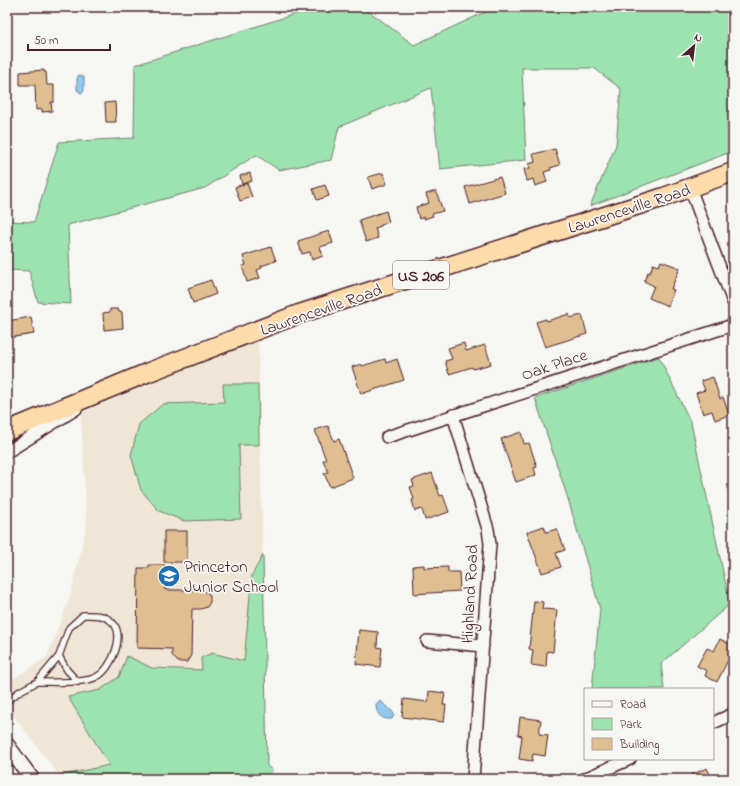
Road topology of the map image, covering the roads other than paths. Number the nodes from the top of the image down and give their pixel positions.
1 (733, 172) edge
2 (690, 188) junction
3 (733, 302) edge
4 (733, 325) edge
5 (112, 388) junction
6 (452, 415) junction
7 (7, 431) edge
8 (387, 437) dead end
9 (7, 452) edge
10 (427, 640) dead end
11 (483, 646) junction
12 (59, 656) junction
13 (37, 682) junction
14 (78, 682) junction
15 (7, 701) edge
16 (733, 714) edge
17 (714, 723) edge
18 (7, 745) edge
19 (628, 760) edge
20 (32, 779) edge
21 (473, 779) edge
22 (584, 779) edge

1 - 2 highway, Lawrenceville Road / US 206
2 - 3 street
2 - 5 highway, Lawrenceville Road / US 206
4 - 6 street, Oak Place
5 - 7 highway, Lawrenceville Road / US 206
5 - 9 street
6 - 8 street, Oak Place
6 - 11 street, Highland Road
10 - 11 street
11 - 21 street, Highland Road
12 - 13 lane
12 - 14 lane
12 - 14 lane
13 - 14 lane
13 - 15 lane
16 - 17 street
18 - 20 street
19 - 22 street

